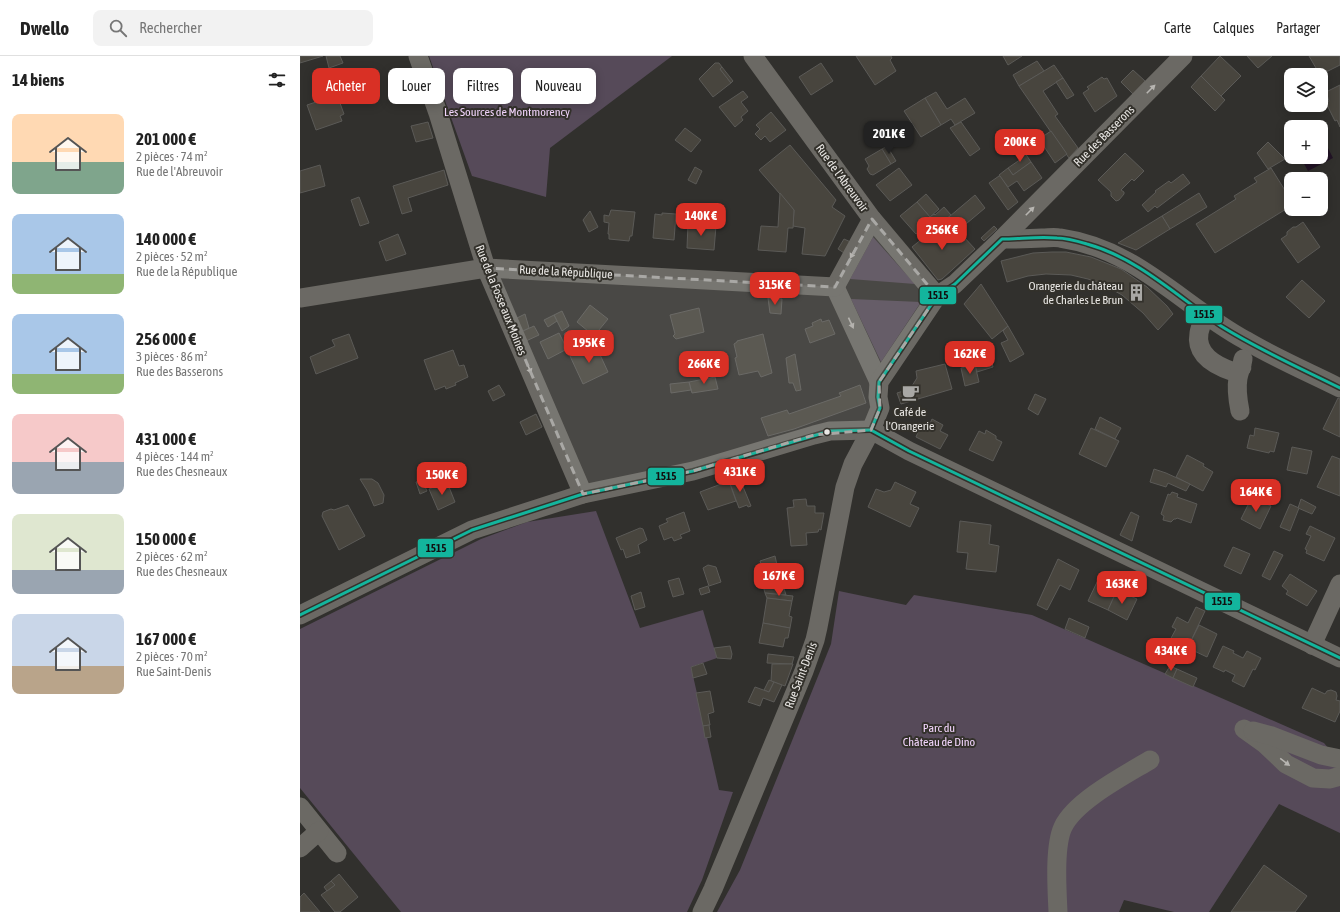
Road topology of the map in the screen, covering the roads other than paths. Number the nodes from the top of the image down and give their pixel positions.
1 (418, 56) edge
2 (753, 56) edge
3 (1183, 56) edge
4 (872, 219) junction
5 (1002, 239) junction
6 (486, 268) junction
7 (835, 287) junction
8 (937, 296) junction
9 (300, 298) edge
10 (1205, 315) junction
11 (1244, 340) junction
12 (1242, 367) junction
13 (879, 382) junction
14 (1340, 388) edge
15 (1240, 411) dead end
16 (871, 430) junction
17 (583, 494) junction
18 (1340, 584) edge
19 (300, 615) edge
20 (1312, 645) junction
21 (1340, 658) edge
22 (1340, 759) edge
23 (1150, 760) dead end
24 (1340, 776) edge
25 (300, 807) edge
26 (319, 831) junction
27 (300, 848) edge
28 (338, 853) dead end
29 (702, 912) edge
30 (1058, 912) edge

1 - 6 street, Rue de la Fosse aux Moines
2 - 4 street, Rue de l'Abreuvoir
5 -> 3 street, Rue des Basserons
4 -> 7 street
4 - 8 street, Rue de l'Abreuvoir
5 - 8 street, Rue des Basserons
5 - 10 street
6 - 7 street, Rue de la République
6 - 9 street, Rue de la République
6 -> 17 street, Rue de la Fosse aux Moines
7 -> 13 street
8 - 13 street
10 - 11 street
10 - 12 street
11 - 12 street
11 - 14 street
12 - 15 street
13 - 16 street, Rue Saint-Denis
16 - 17 street
16 - 20 street
16 - 29 street, Rue Saint-Denis
17 - 19 street
18 - 20 street
20 - 21 street
22 -> 24 street
23 - 30 street
25 - 26 street
26 - 27 street
26 - 28 street

